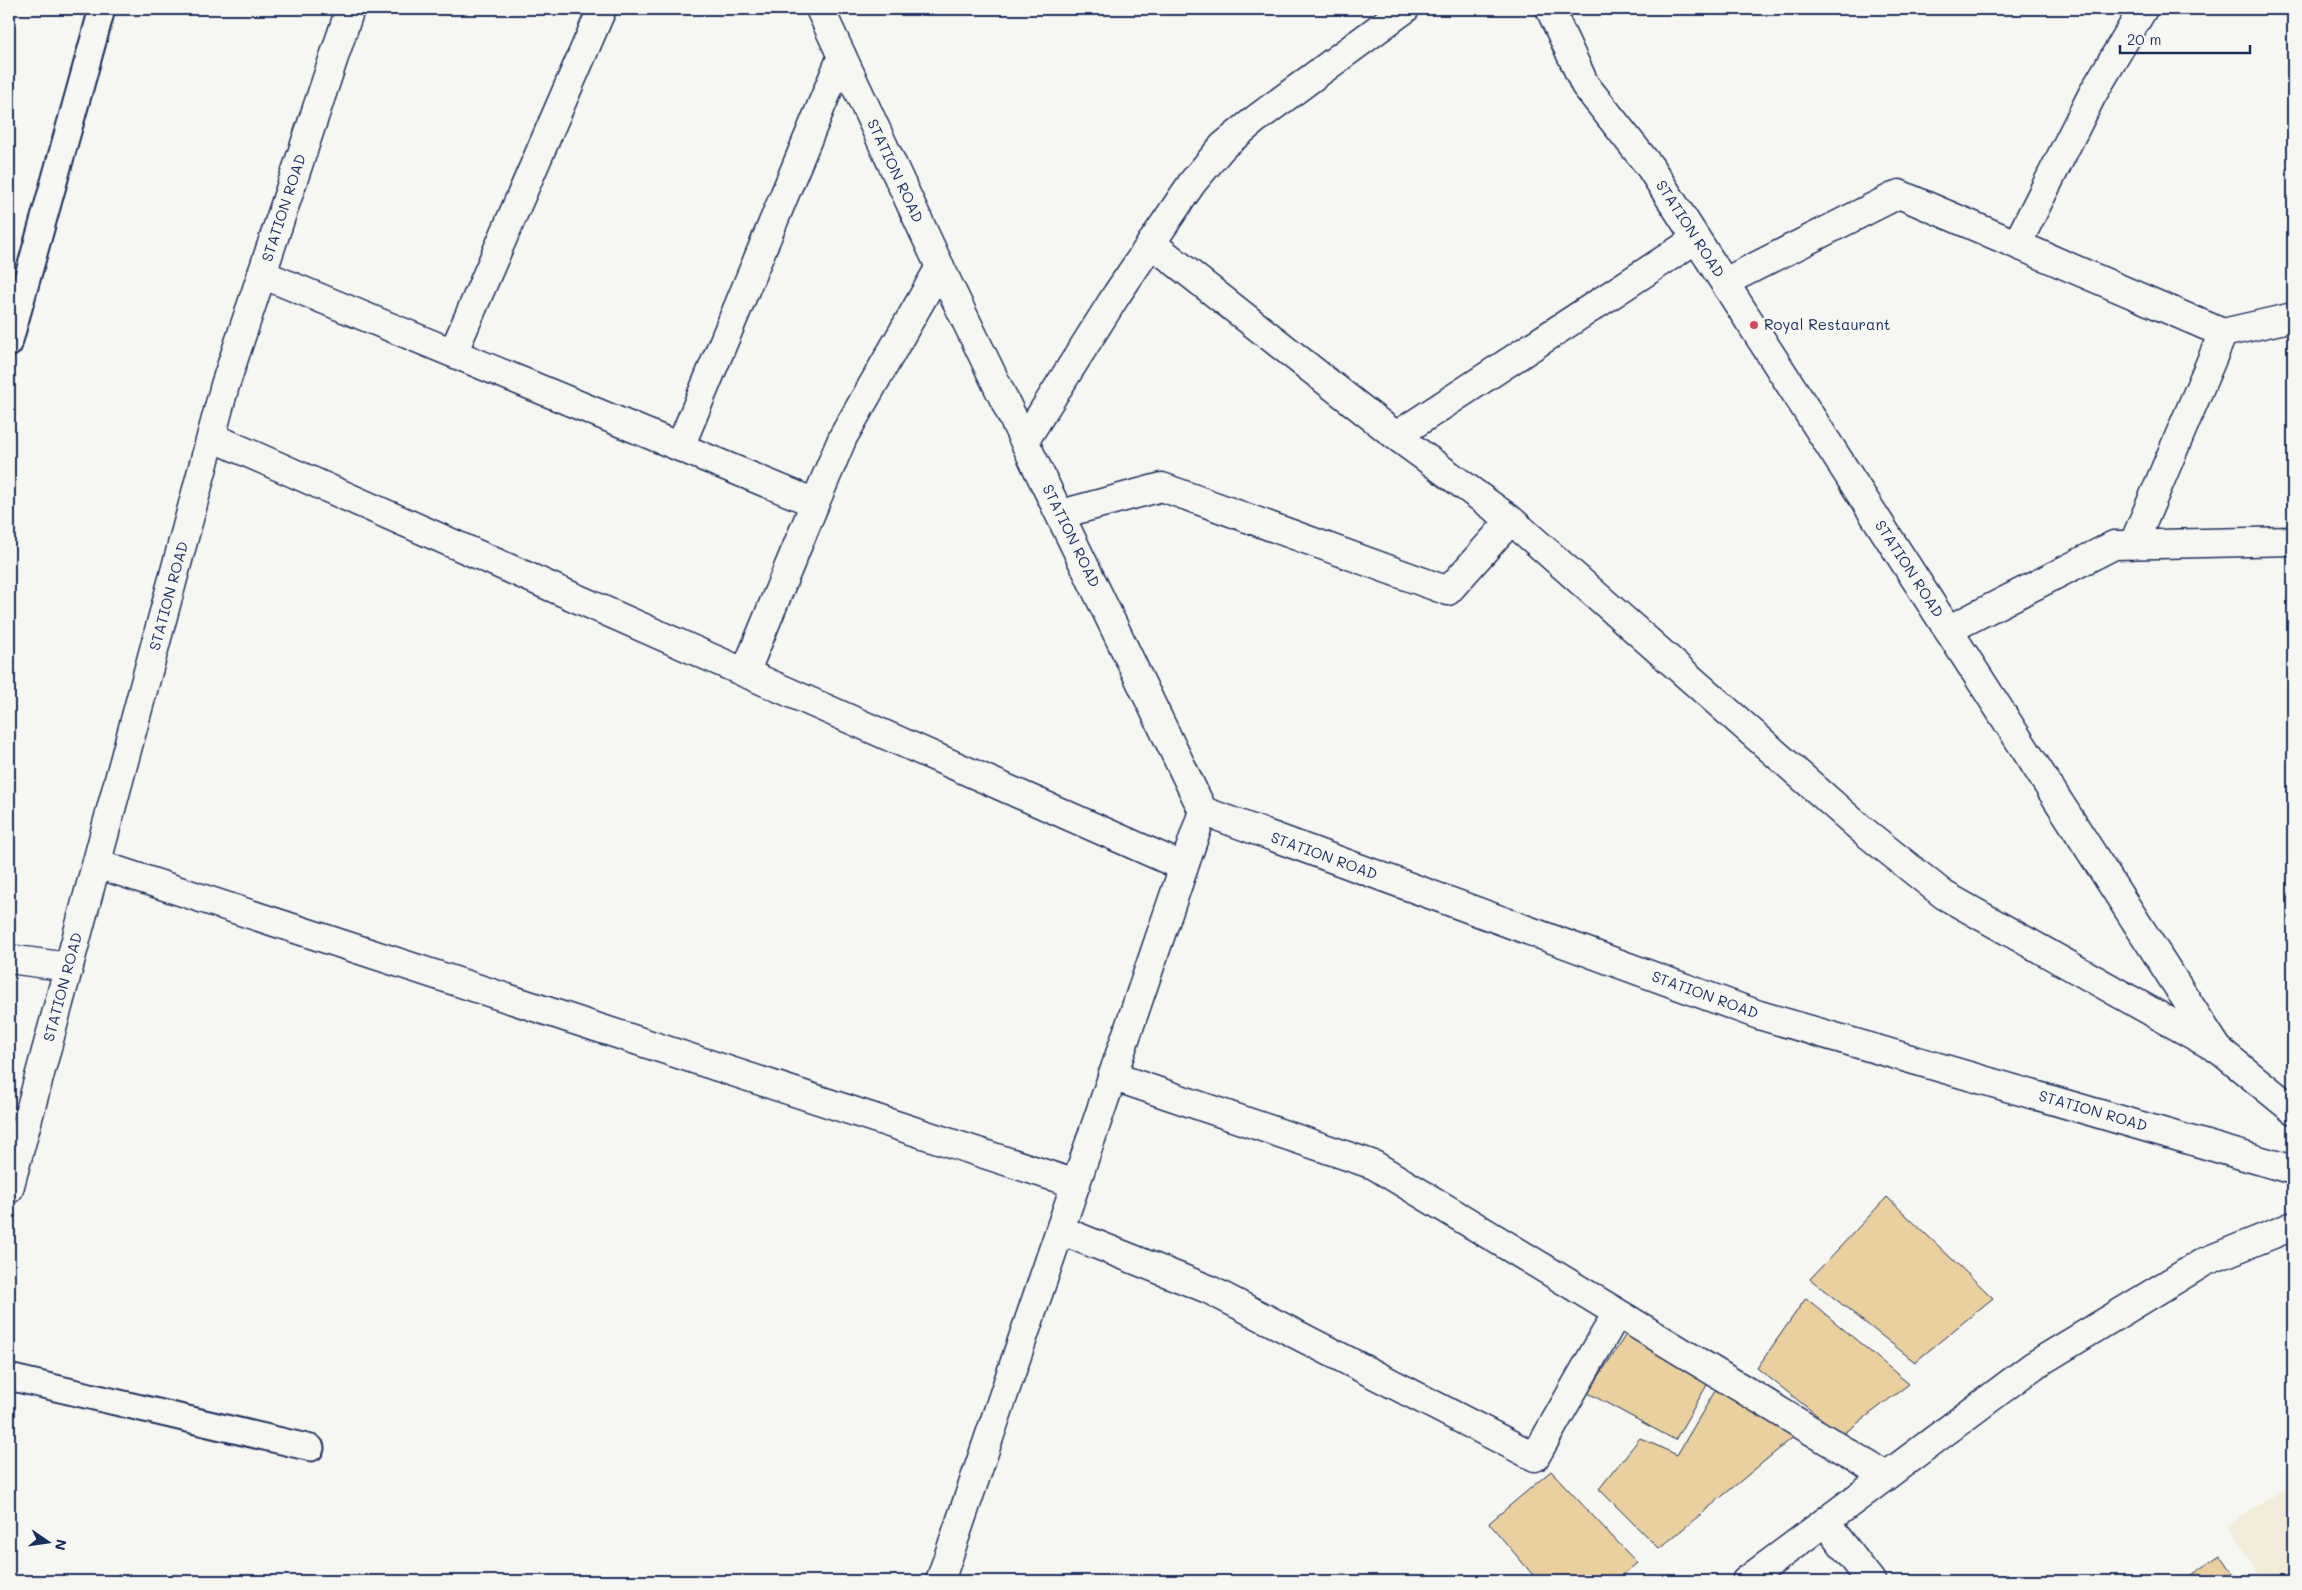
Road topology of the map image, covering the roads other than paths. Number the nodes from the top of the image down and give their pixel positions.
1 (102, 9) edge
2 (350, 9) edge
3 (602, 9) edge
4 (820, 9) edge
5 (1405, 9) edge
6 (1550, 9) edge
7 (2143, 9) edge
8 (842, 56) junction
9 (1696, 239) junction
10 (1152, 243) junction
11 (2017, 244) junction
12 (940, 267) junction
13 (262, 274) junction
14 (1725, 282) junction
15 (2293, 317) edge
16 (2223, 333) junction
17 (9, 344) edge
18 (453, 353) junction
19 (1396, 436) junction
20 (212, 437) junction
21 (1025, 440) junction
22 (680, 447) junction
23 (815, 503) junction
24 (1061, 514) junction
25 (1511, 520) junction
26 (2293, 541) edge
27 (2133, 545) junction
28 (1948, 630) junction
29 (745, 673) junction
30 (1203, 812) junction
31 (97, 864) junction
32 (1184, 867) junction
33 (9, 959) edge
34 (69, 967) junction
35 (2218, 1049) junction
36 (1112, 1076) junction
37 (2293, 1110) edge
38 (2293, 1170) edge
39 (1076, 1184) junction
40 (9, 1189) edge
41 (2293, 1226) edge
42 (1060, 1230) junction
43 (1617, 1313) junction
44 (9, 1377) edge
45 (312, 1448) dead end
46 (1886, 1476) junction
47 (1825, 1522) junction
48 (940, 1581) edge
49 (1746, 1581) edge
50 (1871, 1581) edge

1 - 17 lane
2 - 13 street, STATION ROAD
3 - 18 street
4 - 8 street, STATION ROAD
5 - 10 street
6 - 9 street, STATION ROAD
7 - 11 street
8 - 12 street, STATION ROAD
8 - 22 street
9 - 14 street, STATION ROAD
9 - 19 street
10 - 19 street
10 - 21 street
11 - 14 street
11 - 16 street
12 - 21 street, STATION ROAD
12 - 23 street
13 - 18 street
13 - 20 street, STATION ROAD
14 - 28 street, STATION ROAD
15 - 16 street
16 - 27 street
18 - 22 street
19 - 25 street
20 - 29 street
20 - 31 street, STATION ROAD
21 - 24 street, STATION ROAD
22 - 23 street
23 - 29 street
24 - 25 street
24 - 30 street, STATION ROAD
25 - 35 street
26 - 27 street
27 - 28 street
28 - 35 street, STATION ROAD
29 - 32 street
30 - 32 street
30 - 38 street, STATION ROAD
31 - 34 street, STATION ROAD
31 - 39 street
32 - 36 street
33 - 34 street
34 - 40 street, STATION ROAD
35 - 37 street, STATION ROAD
36 - 39 street
36 - 43 street
39 - 42 street
41 - 46 street
42 - 43 street
42 - 48 street
43 - 46 street
44 - 45 lane
46 - 47 street
47 - 49 street
47 - 50 street

